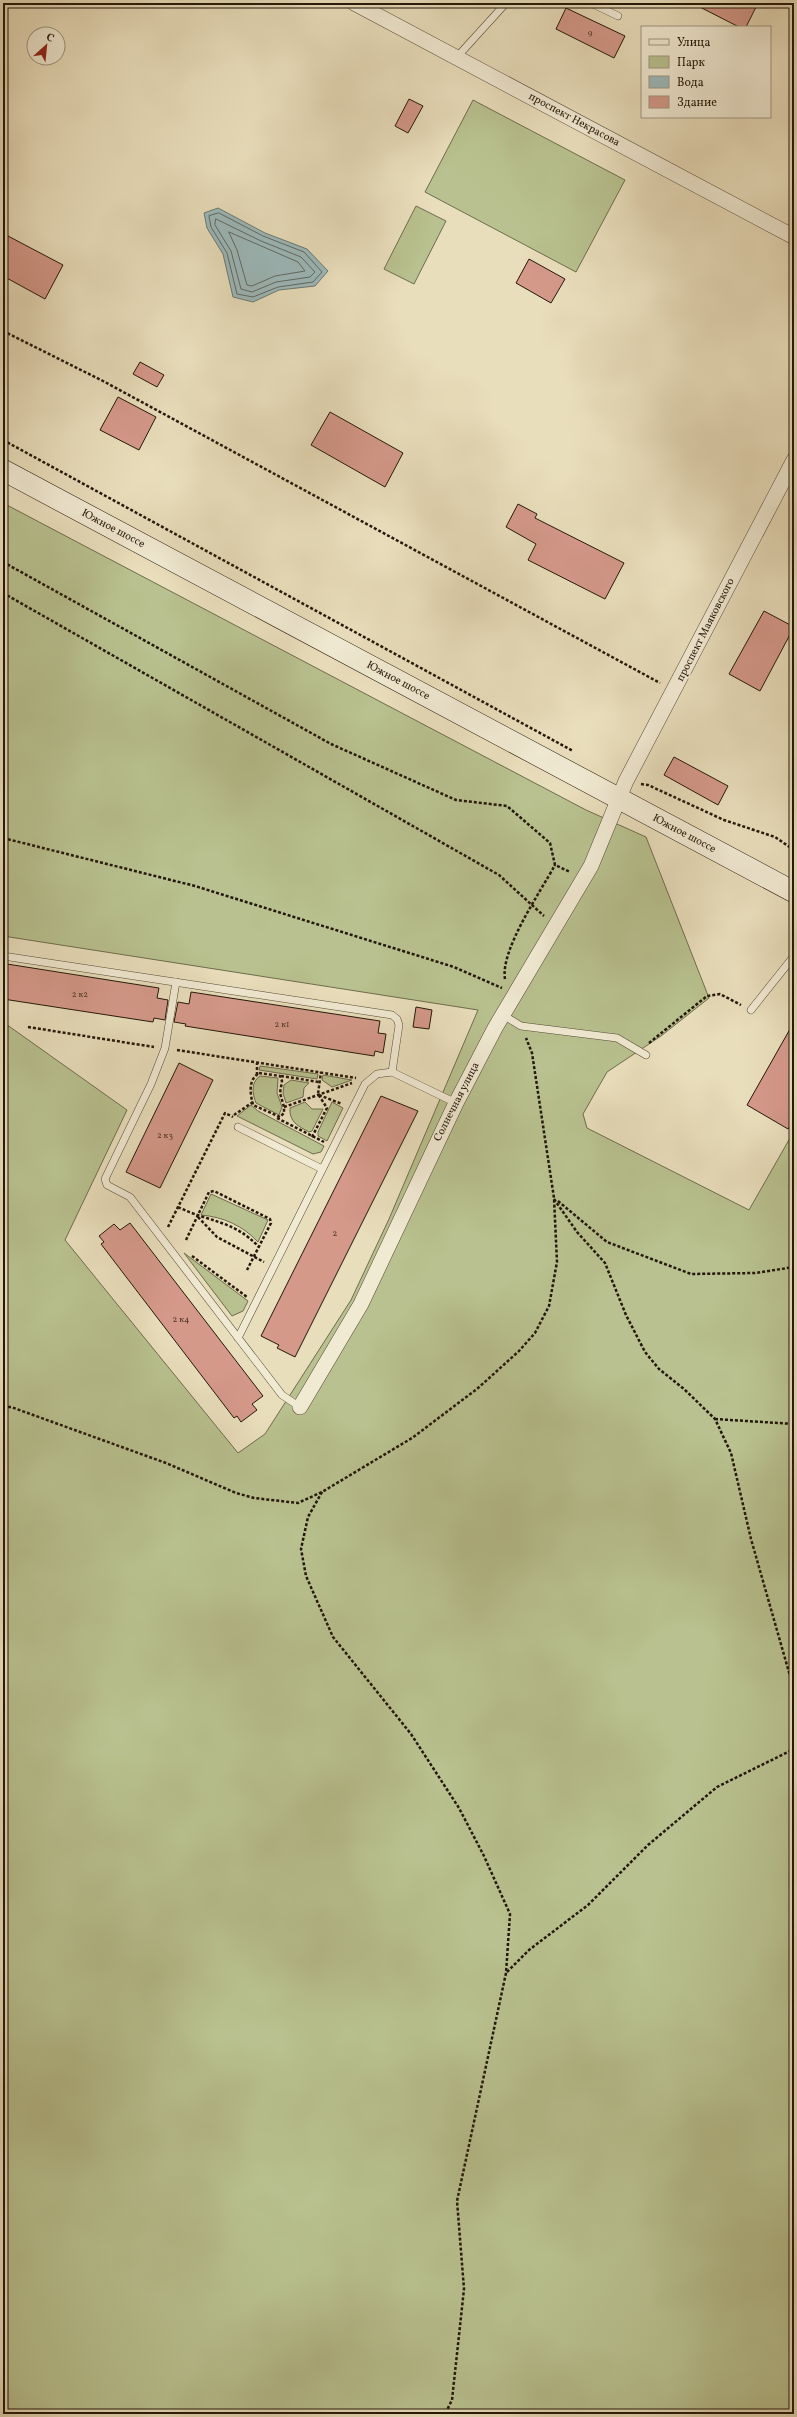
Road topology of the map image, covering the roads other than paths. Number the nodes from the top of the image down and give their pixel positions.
1 (354, 3) edge
2 (506, 3) edge
3 (591, 3) edge
4 (618, 16) dead end
5 (457, 57) junction
6 (794, 237) edge
7 (794, 460) edge
8 (3, 470) edge
9 (622, 790) junction
10 (787, 886) edge
11 (3, 956) edge
12 (794, 956) edge
13 (176, 982) junction
14 (751, 1010) road end
15 (503, 1015) junction
16 (646, 1055) dead end
17 (392, 1072) junction
18 (456, 1102) junction
19 (238, 1124) road end
20 (322, 1169) junction
21 (238, 1338) junction
22 (300, 1407) joint

1 - 5 street, проспект Некрасова
2 - 5 lane
3 - 4 lane
5 - 6 street, проспект Некрасова
7 - 9 street, проспект Маяковского
8 - 9 street, Южное шоссе
9 - 10 street, Южное шоссе
9 - 15 street, Солнечная улица
11 - 13 lane
12 - 14 lane
13 - 17 lane
13 - 21 lane
15 - 16 lane
15 - 18 street, Солнечная улица
17 - 18 lane
17 - 20 lane
18 - 22 street, Солнечная улица
19 - 20 lane
20 - 21 lane
21 - 22 lane

